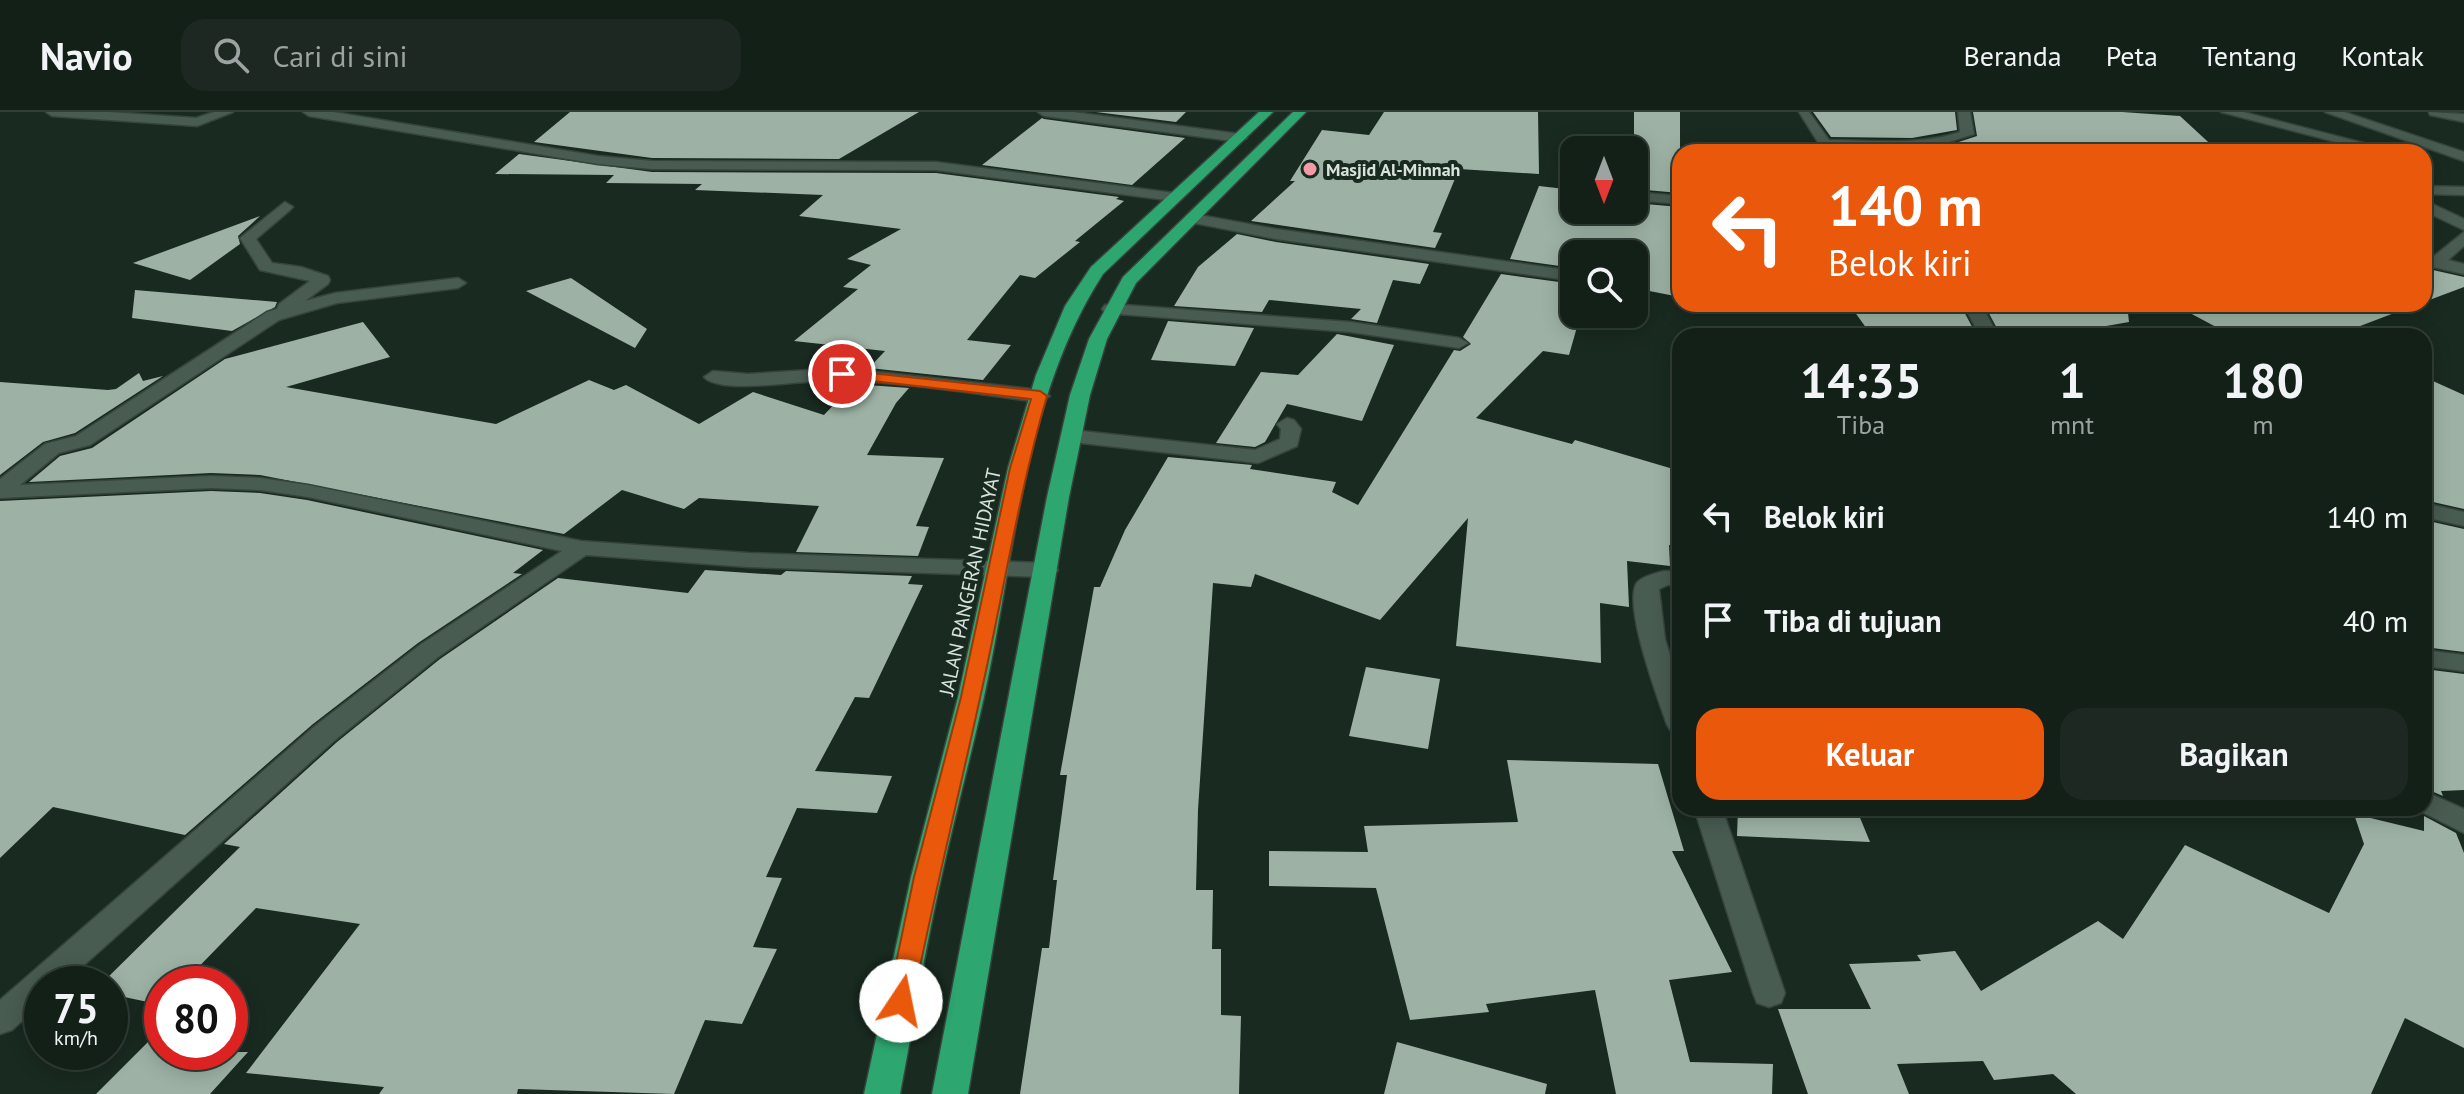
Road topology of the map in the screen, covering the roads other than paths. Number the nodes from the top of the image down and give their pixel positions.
1 (52, 112) edge
2 (227, 112) edge
3 (309, 112) edge
4 (1044, 112) edge
5 (1267, 112) edge
6 (1300, 112) edge
7 (1964, 112) edge
8 (2227, 112) edge
9 (2331, 112) edge
10 (2435, 112) edge
11 (1804, 114) edge
12 (2464, 118) edge
13 (1240, 138) junction
14 (1270, 142) junction
15 (1824, 144) edge
16 (1894, 144) edge
17 (2358, 144) edge
18 (2429, 144) edge
19 (2432, 145) edge
20 (2460, 154) edge
21 (2432, 162) edge
22 (2464, 170) edge
23 (2432, 190) edge
24 (2464, 191) edge
25 (1174, 197) junction
26 (1648, 197) edge
27 (1672, 199) edge
28 (285, 207) dead end
29 (2432, 209) edge
30 (1194, 219) junction
31 (2464, 225) edge
32 (2464, 237) edge
33 (2432, 260) edge
34 (2432, 261) edge
35 (2464, 269) edge
36 (1560, 274) edge
37 (458, 283) dead end
38 (1111, 309) junction
39 (273, 316) junction
40 (1459, 343) dead end
41 (713, 377) dead end
42 (1040, 396) junction
43 (1287, 424) dead end
44 (1072, 436) junction
45 (0, 491) edge
46 (2432, 513) edge
47 (2464, 519) edge
48 (581, 548) junction
49 (997, 570) junction
50 (1046, 570) junction
51 (1672, 578) edge
52 (2432, 659) edge
53 (2464, 663) edge
54 (1672, 700) edge
55 (2432, 805) edge
56 (1711, 816) edge
57 (2464, 822) edge
58 (1769, 993) dead end
59 (0, 1020) edge
60 (882, 1094) edge
61 (950, 1094) edge

1 - 2 street
3 - 25 street
4 - 13 street
5 - 13 highway, JALAN PANGERAN HIDAYAT
6 - 14 highway
7 - 16 street
8 - 17 street
9 - 18 street
10 - 12 street
11 - 15 street
13 - 14 highway
13 - 25 highway, JALAN PANGERAN HIDAYAT
14 - 30 highway
19 - 20 street
21 - 22 street
23 - 24 street
25 - 42 highway, JALAN PANGERAN HIDAYAT
26 - 27 street
28 - 39 street
29 - 31 street
30 - 36 street
30 - 38 highway
32 - 33 street
34 - 35 street
37 - 39 street
38 - 40 street
38 - 44 highway
39 - 45 street
41 - 42 street
42 - 49 highway, JALAN PANGERAN HIDAYAT
43 - 44 street
44 - 50 highway
45 - 48 street
46 - 47 street
48 - 49 street
48 - 59 street
49 - 50 street
49 - 60 highway, JALAN PANGERAN HIDAYAT
50 - 61 highway
51 - 54 street
52 - 53 street
55 - 57 street
56 - 58 street

